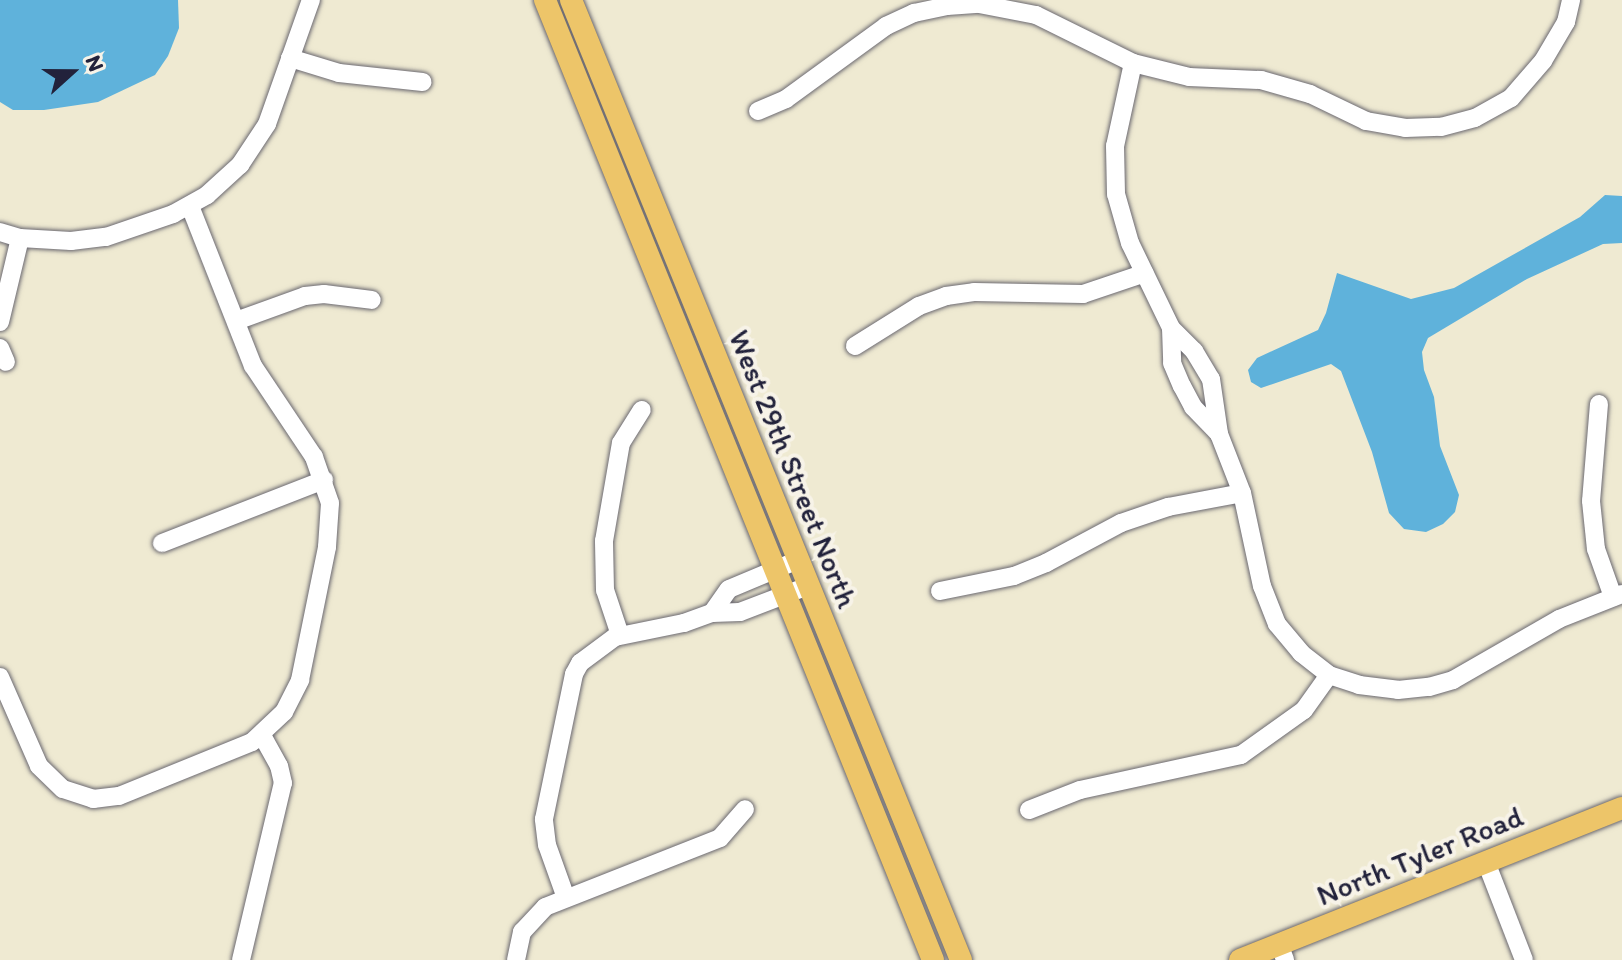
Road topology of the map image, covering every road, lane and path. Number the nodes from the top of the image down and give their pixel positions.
1 (311, 0) edge
2 (545, 0) edge
3 (571, 0) edge
4 (1571, 0) edge
5 (290, 58) junction
6 (1133, 63) junction
7 (423, 82) dead end
8 (758, 111) dead end
9 (190, 206) junction
10 (0, 232) edge
11 (20, 238) junction
12 (1145, 273) junction
13 (372, 300) dead end
14 (236, 321) junction
15 (0, 322) edge
16 (1171, 328) junction
17 (855, 346) dead end
18 (1599, 404) dead end
19 (642, 410) dead end
20 (1219, 434) junction
21 (324, 480) junction
22 (1242, 493) junction
23 (162, 543) dead end
24 (798, 560) junction
25 (777, 569) junction
26 (808, 586) junction
27 (940, 591) dead end
28 (787, 595) junction
29 (1618, 596) edge
30 (712, 613) junction
31 (620, 635) junction
32 (1329, 675) junction
33 (0, 677) edge
34 (262, 735) junction
35 (1622, 808) edge
36 (745, 809) dead end
37 (1029, 810) dead end
38 (1486, 862) junction
39 (566, 898) junction
40 (1282, 952) edge
41 (241, 960) edge
42 (516, 960) edge
43 (933, 960) edge
44 (961, 960) edge
45 (1240, 960) edge
46 (1524, 960) edge

1 - 5 street
2 - 25 main road, West 29th Street North
3 - 24 main road, West 29th Street North
4 - 6 street
5 - 7 street
5 - 9 street
6 - 8 street
6 - 12 street
9 - 11 street
9 - 14 street
10 - 11 street
11 - 15 street
12 - 16 street
12 - 17 street
13 - 14 street
14 - 21 street
16 - 20 street
16 - 20 street
18 - 29 street
19 - 31 street
20 - 22 street
21 - 23 street
21 - 34 street
22 - 27 street
22 - 32 street
24 - 25 street
24 - 26 main road, West 29th Street North
25 - 28 main road, West 29th Street North
25 - 30 street
26 - 28 street
26 - 44 main road, West 29th Street North
28 - 30 street
28 - 43 main road, West 29th Street North
29 - 32 street
30 - 31 street
31 - 39 street
32 - 37 street
33 - 34 street
34 - 41 street
35 - 38 main road, North Tyler Road
36 - 39 street
38 - 40 main road, North Tyler Road
38 - 46 street
39 - 42 street
40 - 45 main road, North Tyler Road

